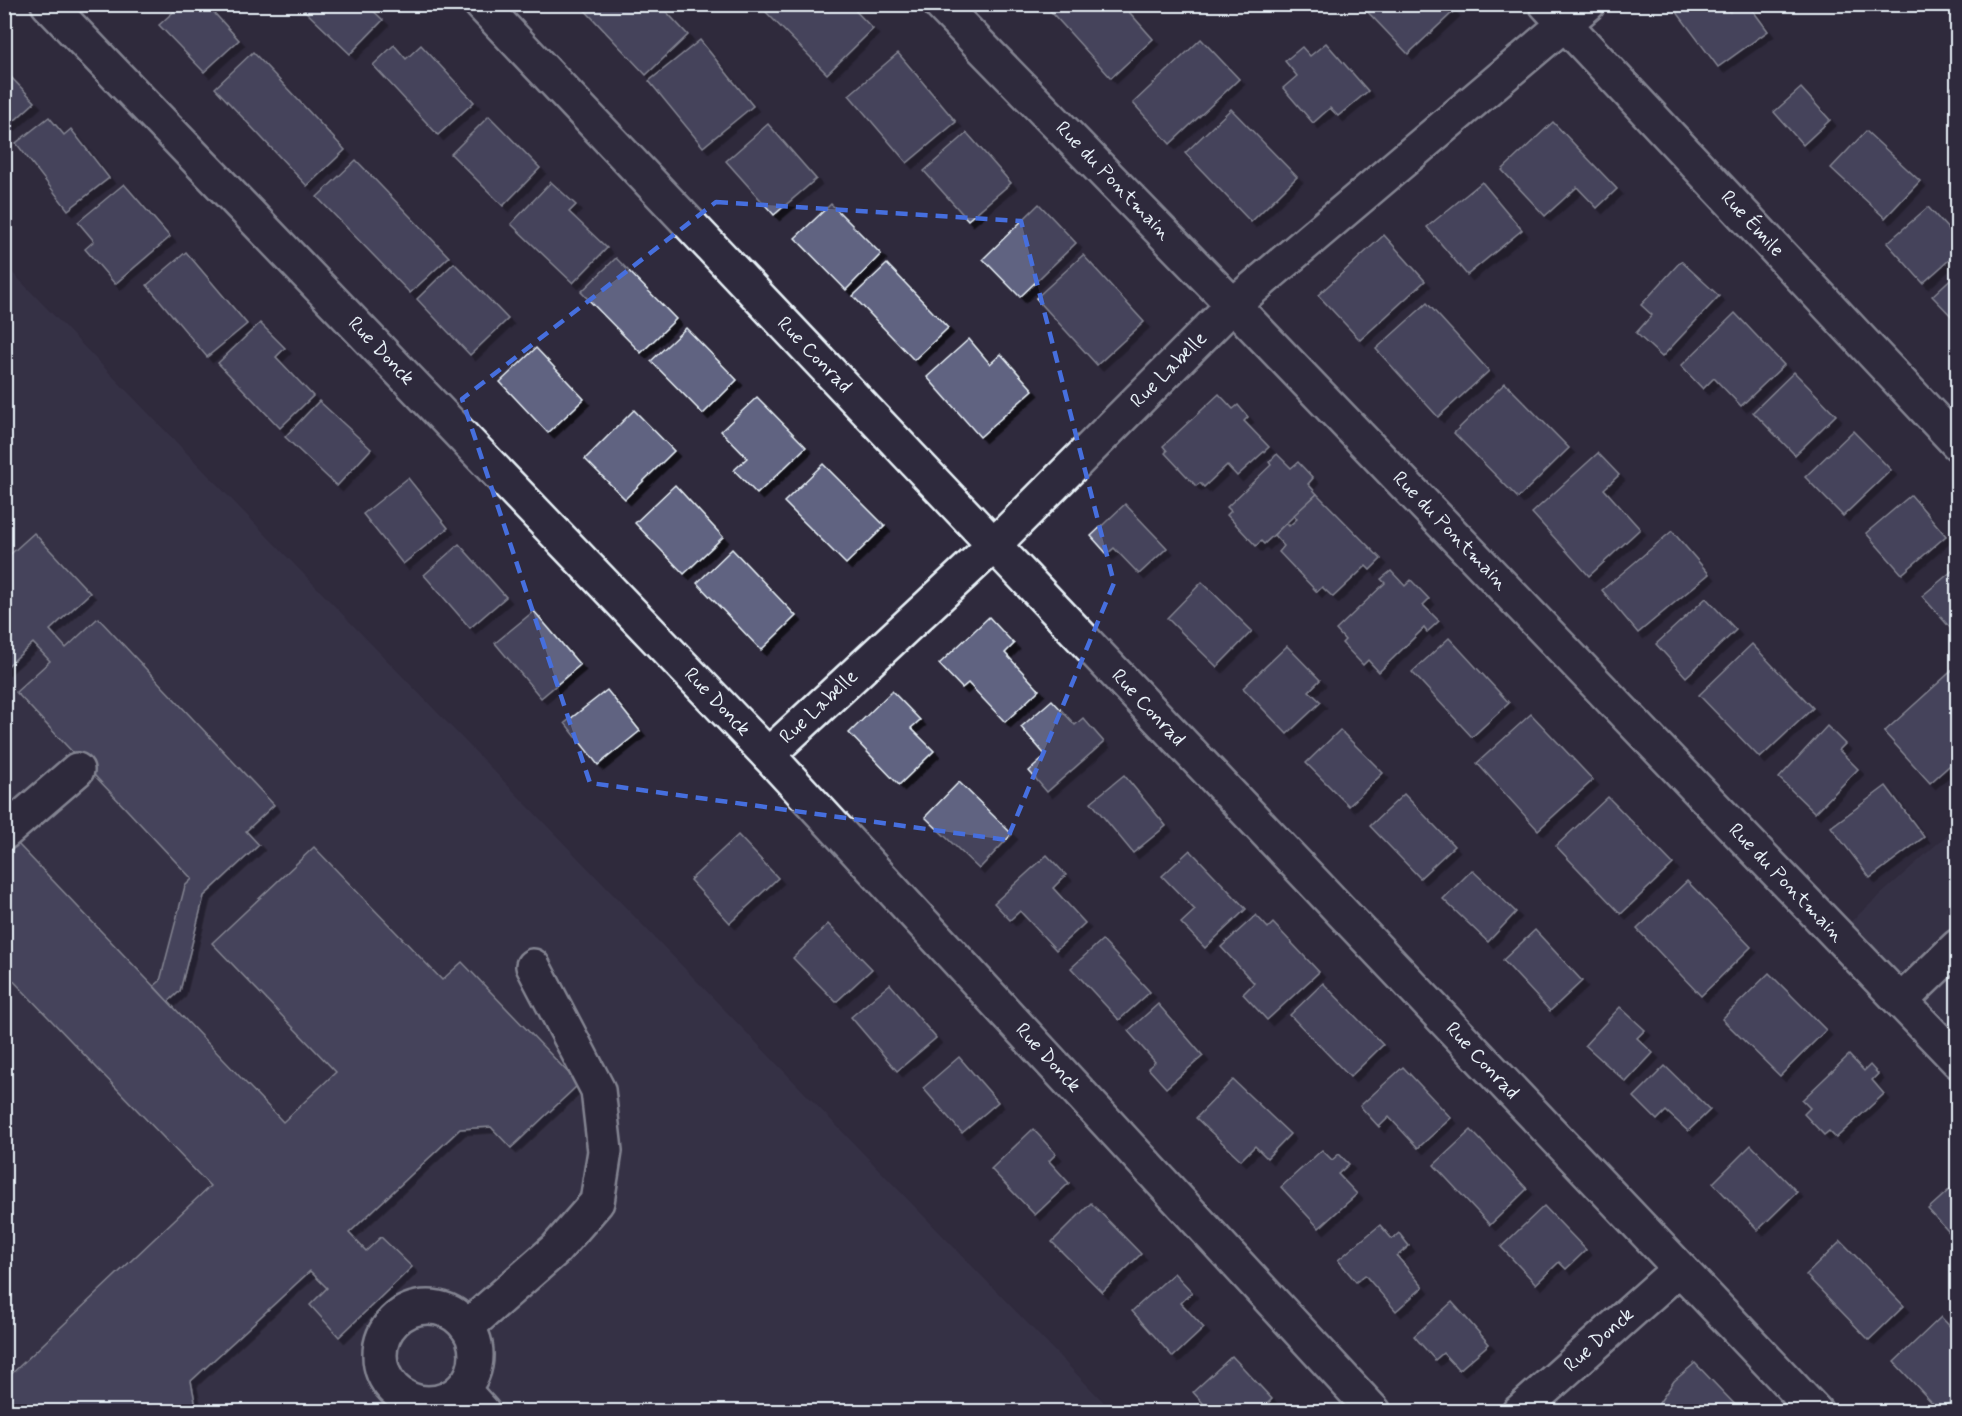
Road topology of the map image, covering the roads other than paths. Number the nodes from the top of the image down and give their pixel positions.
1 (48, 4) edge
2 (481, 4) edge
3 (940, 4) edge
4 (1566, 11) edge
5 (1233, 305) junction
6 (1958, 444) edge
7 (994, 545) junction
8 (768, 755) junction
9 (77, 770) dead end
10 (4, 833) edge
11 (1958, 946) edge
12 (533, 966) dead end
13 (1900, 1001) junction
14 (1958, 1061) edge
15 (1679, 1269) junction
16 (467, 1327) junction
17 (472, 1400) edge
18 (410, 1407) edge
19 (1374, 1412) edge
20 (1519, 1412) edge
21 (1816, 1412) edge

1 - 8 street, Rue Donck
2 - 7 street, Rue Conrad
3 - 5 street, Rue du Pontmain
4 - 5 street, Rue Labelle
4 - 6 street, Rue Émile
5 - 7 street, Rue Labelle
5 - 13 street, Rue du Pontmain
7 - 8 street, Rue Labelle
7 - 15 street, Rue Conrad
8 - 19 street, Rue Donck
9 - 10 street
11 - 13 street
12 - 16 street
13 - 14 street, Rue du Pontmain
15 - 20 street, Rue Donck
15 - 21 street, Rue Conrad
16 - 17 street
16 - 18 street
17 - 18 street

